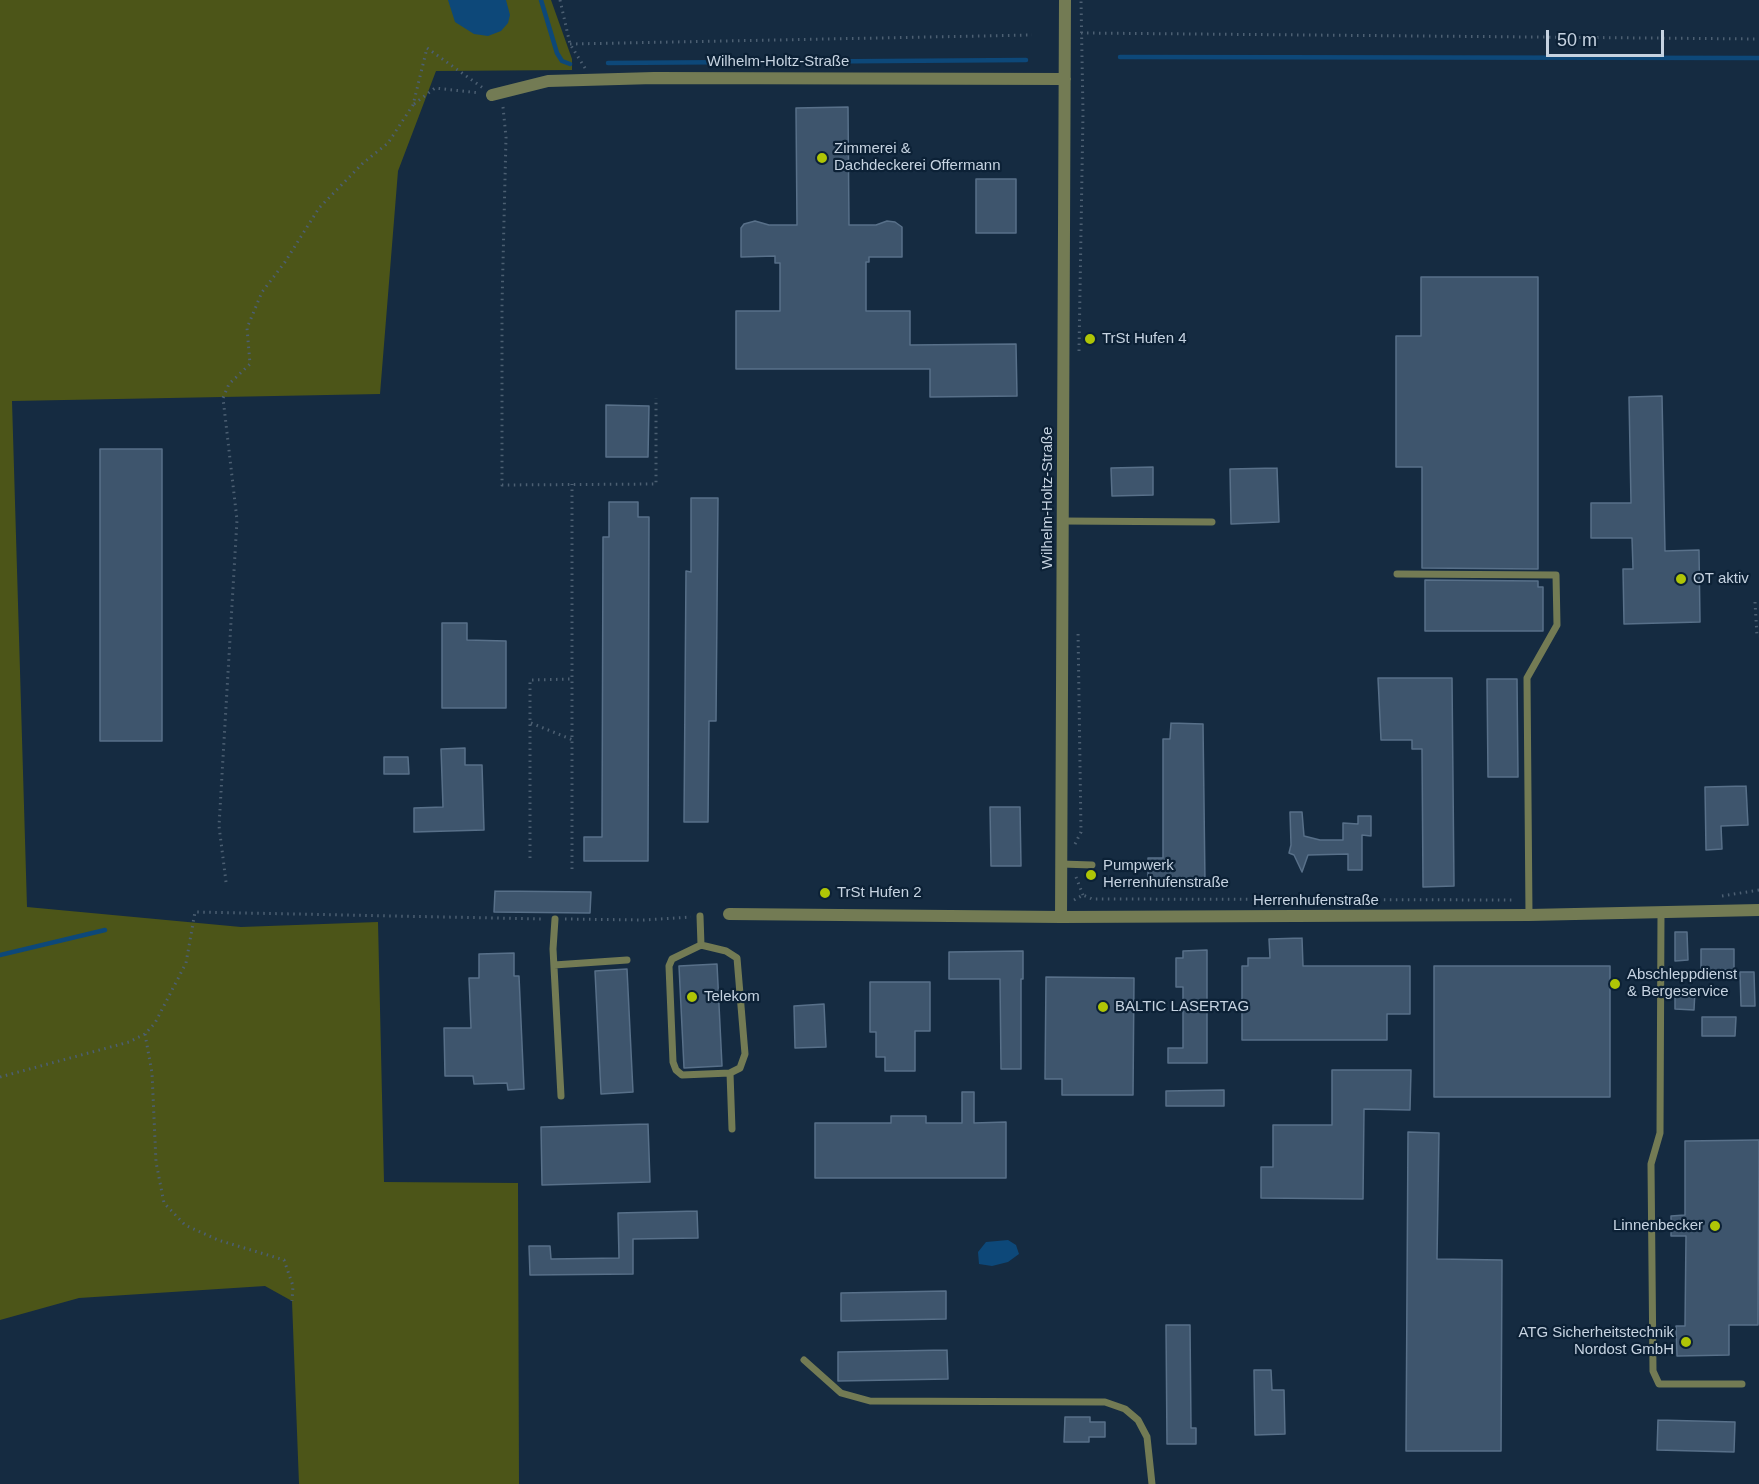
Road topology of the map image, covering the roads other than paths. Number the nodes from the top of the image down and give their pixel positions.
1 (1065, 0) edge
2 (1065, 79) junction
3 (492, 95) road end
4 (1063, 521) junction
5 (1212, 522) dead end
6 (1397, 574) dead end
7 (1061, 864) junction
8 (1092, 864) dead end
9 (1759, 910) edge
10 (1061, 912) junction
11 (1661, 913) junction
12 (729, 914) dead end
13 (1529, 915) junction
14 (700, 916) road end
15 (555, 919) road end
16 (701, 945) junction
17 (627, 960) dead end
18 (554, 965) junction
19 (730, 1073) junction
20 (561, 1096) dead end
21 (732, 1130) dead end
22 (804, 1360) dead end
23 (1742, 1384) dead end
24 (1152, 1484) edge

1 - 2 street, Wilhelm-Holtz-Straße
2 - 3 street, Wilhelm-Holtz-Straße
2 - 4 street, Wilhelm-Holtz-Straße
4 - 5 lane
4 - 7 street, Wilhelm-Holtz-Straße
6 - 13 lane
7 - 8 lane
7 - 10 street, Wilhelm-Holtz-Straße
9 - 11 street, Herrenhufenstraße
10 - 12 street, Herrenhufenstraße
10 - 13 street, Herrenhufenstraße
11 - 13 street, Herrenhufenstraße
11 - 23 lane
14 - 16 lane
15 - 18 lane
16 - 19 lane
16 - 19 lane
17 - 18 lane
18 - 20 lane
19 - 21 lane
22 - 24 lane

